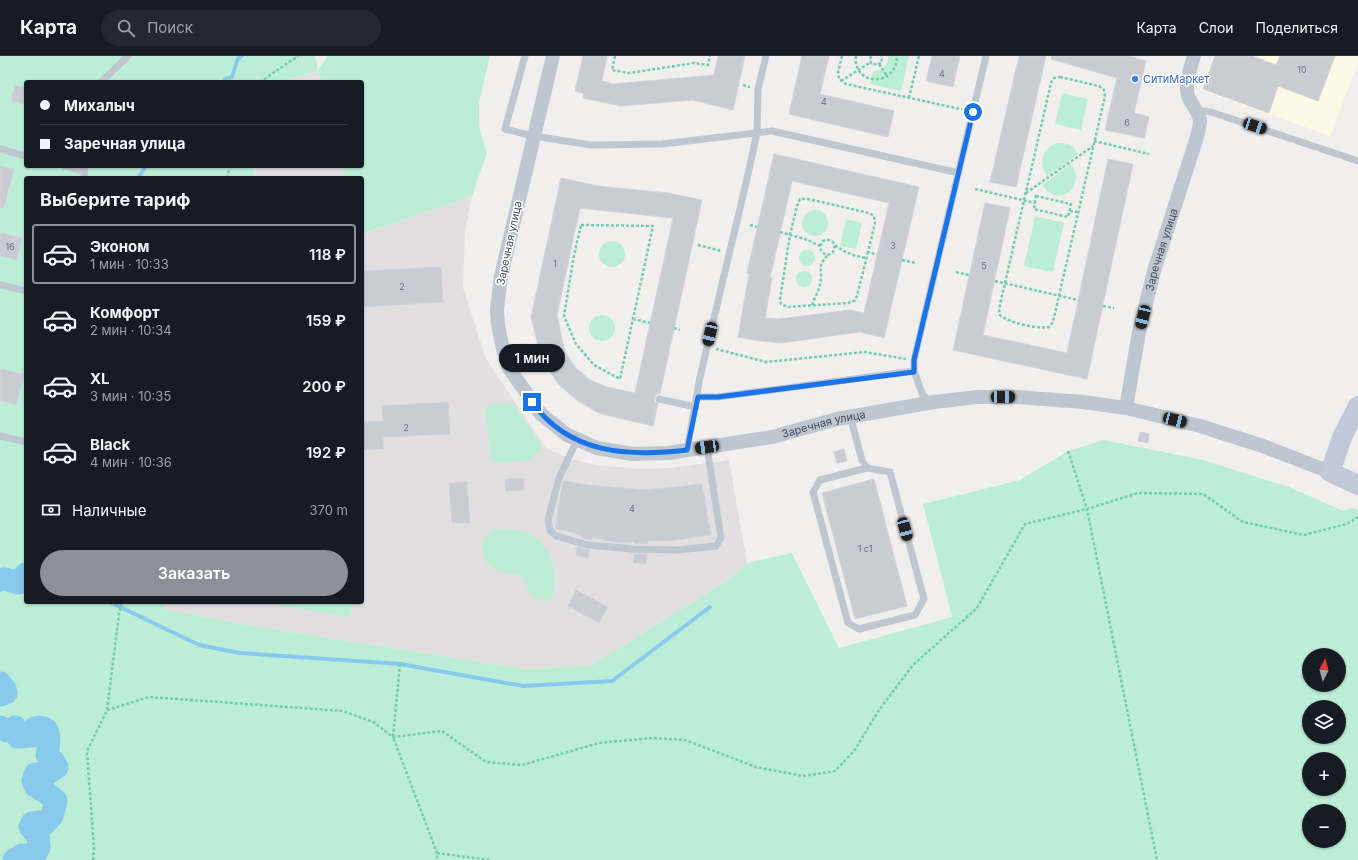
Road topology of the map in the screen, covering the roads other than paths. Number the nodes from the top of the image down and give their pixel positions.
1 (128, 56) edge
2 (525, 56) edge
3 (553, 56) edge
4 (766, 56) edge
5 (986, 56) edge
6 (1194, 56) edge
7 (103, 80) edge
8 (1195, 110) junction
9 (757, 133) junction
10 (533, 136) junction
11 (0, 149) edge
12 (24, 155) edge
13 (1358, 161) edge
14 (71, 168) edge
15 (84, 172) edge
16 (959, 173) junction
17 (0, 285) edge
18 (24, 291) edge
19 (914, 372) junction
20 (698, 397) junction
21 (659, 398) dead end
22 (934, 402) junction
23 (1358, 406) edge
24 (696, 407) junction
25 (1126, 408) junction
26 (850, 416) junction
27 (0, 436) edge
28 (577, 440) junction
29 (24, 442) edge
30 (707, 447) junction
31 (687, 450) junction
32 (867, 468) junction
33 (1330, 472) junction
34 (1358, 485) edge

1 - 7 lane
2 - 10 lane
3 - 10 street, Заречная улица
4 - 9 lane
5 - 16 lane
6 - 8 street, Заречная улица
8 - 13 lane
8 - 25 street, Заречная улица
9 - 10 lane
9 - 16 lane
9 - 20 lane
10 - 28 street, Заречная улица
11 - 12 lane
14 - 15 lane
16 - 19 lane
17 - 18 lane
19 - 20 lane
19 - 22 lane
20 - 24 lane
21 - 24 lane
22 - 25 street, Заречная улица
22 - 26 street, Заречная улица
23 - 33 street
24 - 31 lane
25 - 33 street
26 - 30 street, Заречная улица
26 - 32 lane
27 - 29 lane
28 - 30 lane
28 - 31 street, Заречная улица
30 - 31 street, Заречная улица
32 - 32 lane
33 - 34 street

